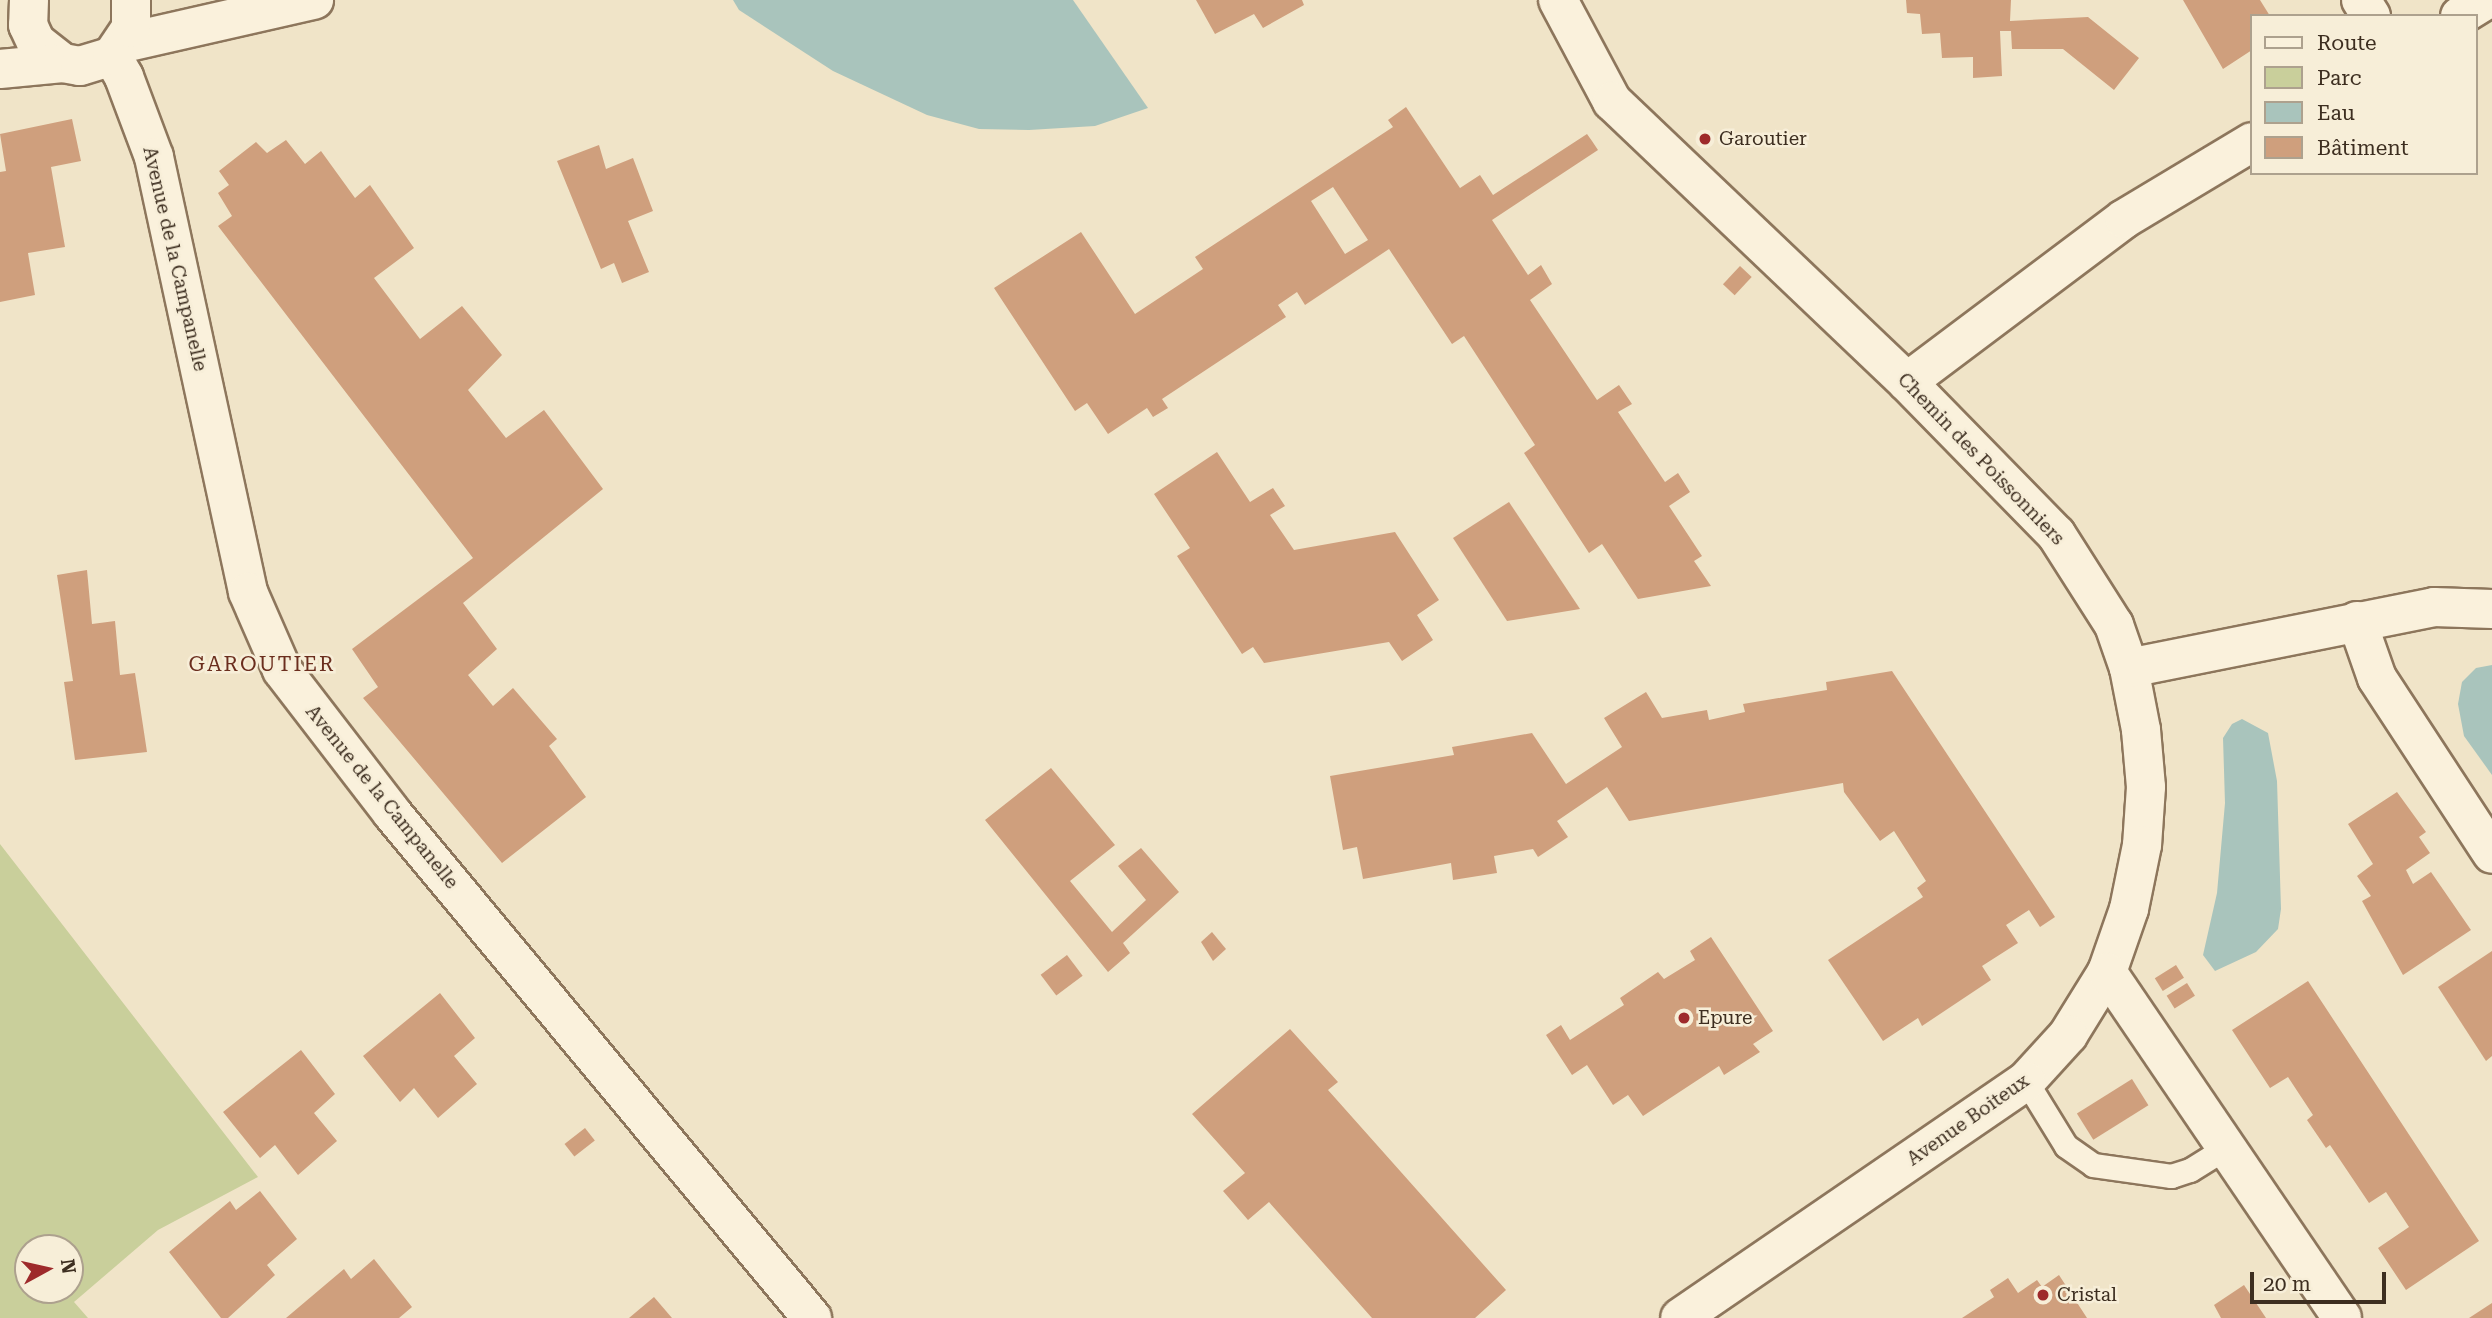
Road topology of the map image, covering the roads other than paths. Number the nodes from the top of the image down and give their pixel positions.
1 (131, 0) edge
2 (202, 0) edge
3 (314, 0) edge
4 (1558, 0) edge
5 (2486, 0) edge
6 (19, 11) edge
7 (244, 13) junction
8 (2463, 14) edge
9 (118, 50) junction
10 (63, 63) junction
11 (0, 69) edge
12 (2250, 143) edge
13 (1907, 382) junction
14 (2492, 609) edge
15 (2357, 621) junction
16 (2129, 668) junction
17 (2492, 854) edge
18 (2107, 972) junction
19 (2026, 1081) junction
20 (2227, 1146) junction
21 (812, 1318) edge
22 (1680, 1318) edge
23 (2342, 1318) edge

1 - 9 street
2 - 7 street
3 - 7 street
4 - 13 street, Chemin des Poissonniers
5 - 8 street
6 - 10 street
7 - 9 street
9 - 10 street
9 - 21 street, Avenue de la Campanelle
10 - 11 street
12 - 13 street
13 - 16 street, Chemin des Poissonniers
14 - 15 street
15 - 16 street
15 - 17 street
16 - 18 street, Avenue Boiteux
18 - 19 street, Avenue Boiteux
18 - 20 street
19 - 20 lane
19 - 22 street, Avenue Boiteux
20 - 23 street

